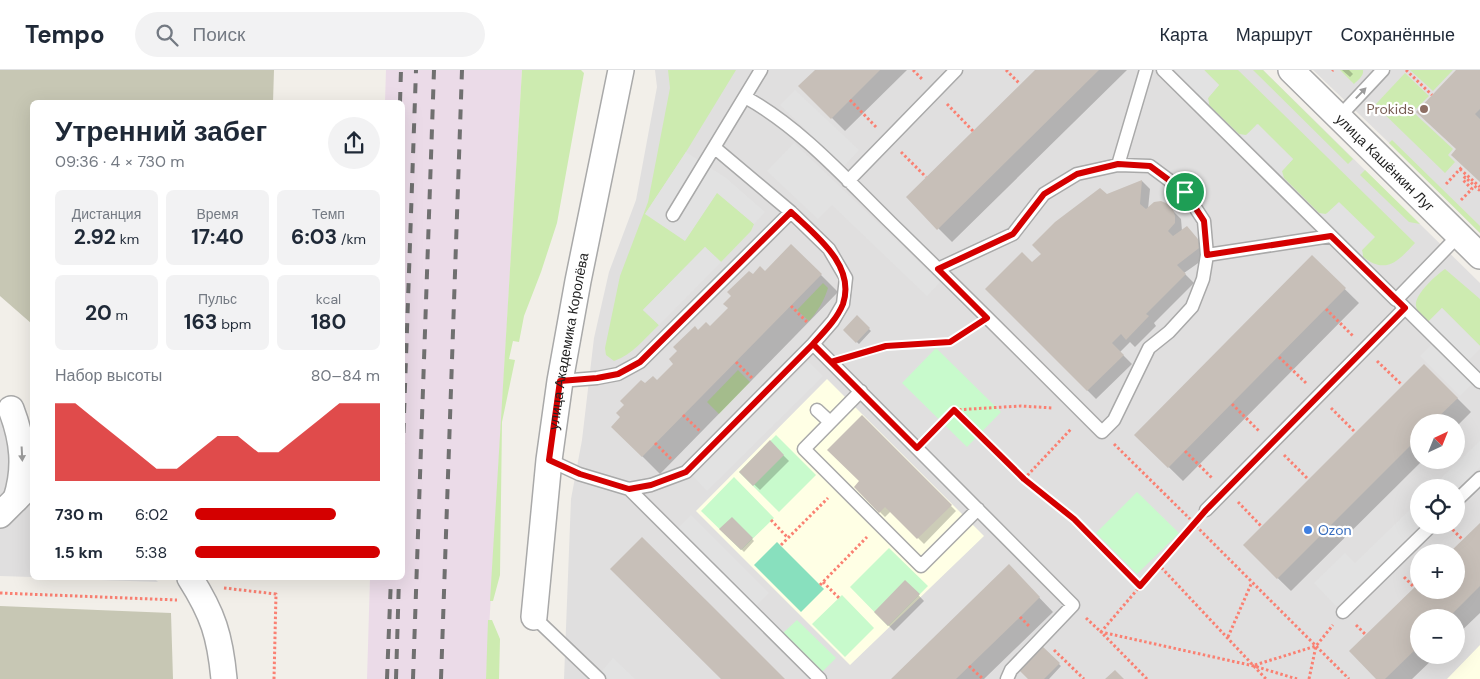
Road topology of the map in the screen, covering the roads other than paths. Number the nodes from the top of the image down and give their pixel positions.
1 (621, 70) edge
2 (761, 70) edge
3 (956, 70) edge
4 (1146, 70) edge
5 (1163, 70) edge
6 (1291, 70) edge
7 (1383, 70) edge
8 (745, 97) junction
9 (1339, 117) junction
10 (715, 148) junction
11 (1118, 164) junction
12 (848, 181) junction
13 (791, 212) junction
14 (673, 215) dead end
15 (1459, 235) junction
16 (1331, 236) junction
17 (1207, 255) junction
18 (1480, 256) edge
19 (938, 269) junction
20 (1400, 304) junction
21 (813, 344) junction
22 (560, 381) junction
23 (1480, 382) edge
24 (861, 392) junction
25 (6, 404) edge
26 (818, 410) dead end
27 (830, 422) junction
28 (30, 427) edge
29 (549, 460) junction
30 (1480, 478) edge
31 (629, 489) junction
32 (1465, 492) edge
33 (16, 499) edge
34 (978, 509) junction
35 (1206, 510) road end
36 (1423, 534) edge
37 (192, 580) edge
38 (1343, 612) road end
39 (534, 617) joint
40 (224, 679) edge
41 (599, 679) edge
42 (820, 679) edge
43 (1007, 679) edge

1 - 22 street, улица Академика Королёва
2 - 8 lane
3 - 12 lane
4 - 11 lane
5 - 16 lane
6 - 9 street, улица Кашёнкин Луг
9 -> 7 lane
8 - 10 lane
8 - 12 lane
9 - 15 street, улица Кашёнкин Луг
10 - 13 lane
10 - 14 lane
11 - 17 lane
11 - 19 lane
12 - 19 lane
13 - 21 lane
13 - 22 lane
15 - 18 street, улица Кашёнкин Луг
15 - 20 lane
16 - 17 lane
16 - 20 lane
17 - 19 lane
20 - 23 lane
20 - 35 lane
21 - 24 lane
21 - 31 lane
22 - 29 street, улица Академика Королёва
24 - 27 lane
24 - 34 lane
25 - 28 street
25 -> 33 street
26 - 27 lane
27 - 34 lane
29 - 31 lane
29 - 39 street, улица Академика Королёва
30 - 32 lane
31 - 42 lane
34 - 43 lane
36 - 38 lane
37 - 40 street
39 - 41 lane

